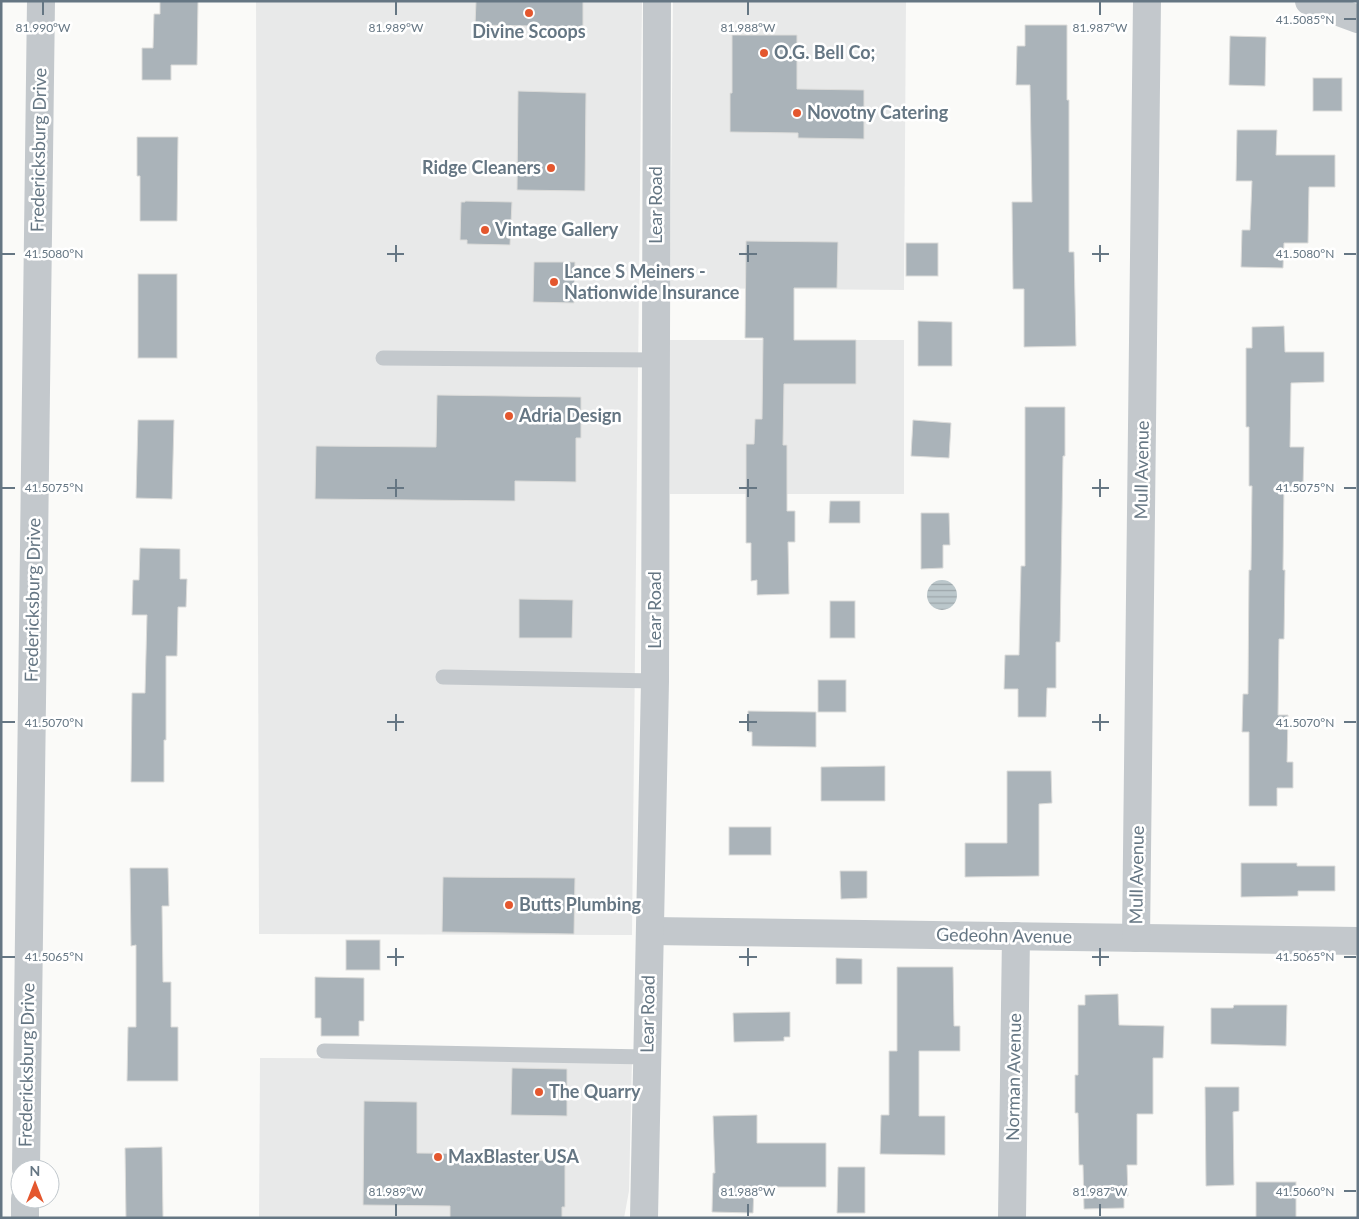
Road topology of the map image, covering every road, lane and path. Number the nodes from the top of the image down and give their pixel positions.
1 (41, 1) edge
2 (657, 1) edge
3 (1147, 1) edge
4 (1309, 1) edge
5 (1358, 19) edge
6 (382, 358) dead end
7 (656, 360) junction
8 (443, 677) dead end
9 (655, 681) junction
10 (650, 932) junction
11 (1016, 936) junction
12 (1136, 938) junction
13 (1358, 941) edge
14 (324, 1050) dead end
15 (648, 1057) junction
16 (26, 1159) edge
17 (644, 1218) edge
18 (1012, 1218) edge

1 - 16 street, Fredericksburg Drive
2 - 7 street, Lear Road
3 - 12 street, Mull Avenue
4 - 5 street
6 - 7 lane
7 - 9 street, Lear Road
8 - 9 lane
9 - 10 street, Lear Road
10 - 11 street, Gedeohn Avenue
10 - 15 street, Lear Road
11 - 12 street, Gedeohn Avenue
11 - 18 street, Norman Avenue
12 - 13 street, Gedeohn Avenue
14 - 15 lane
15 - 17 street, Lear Road

